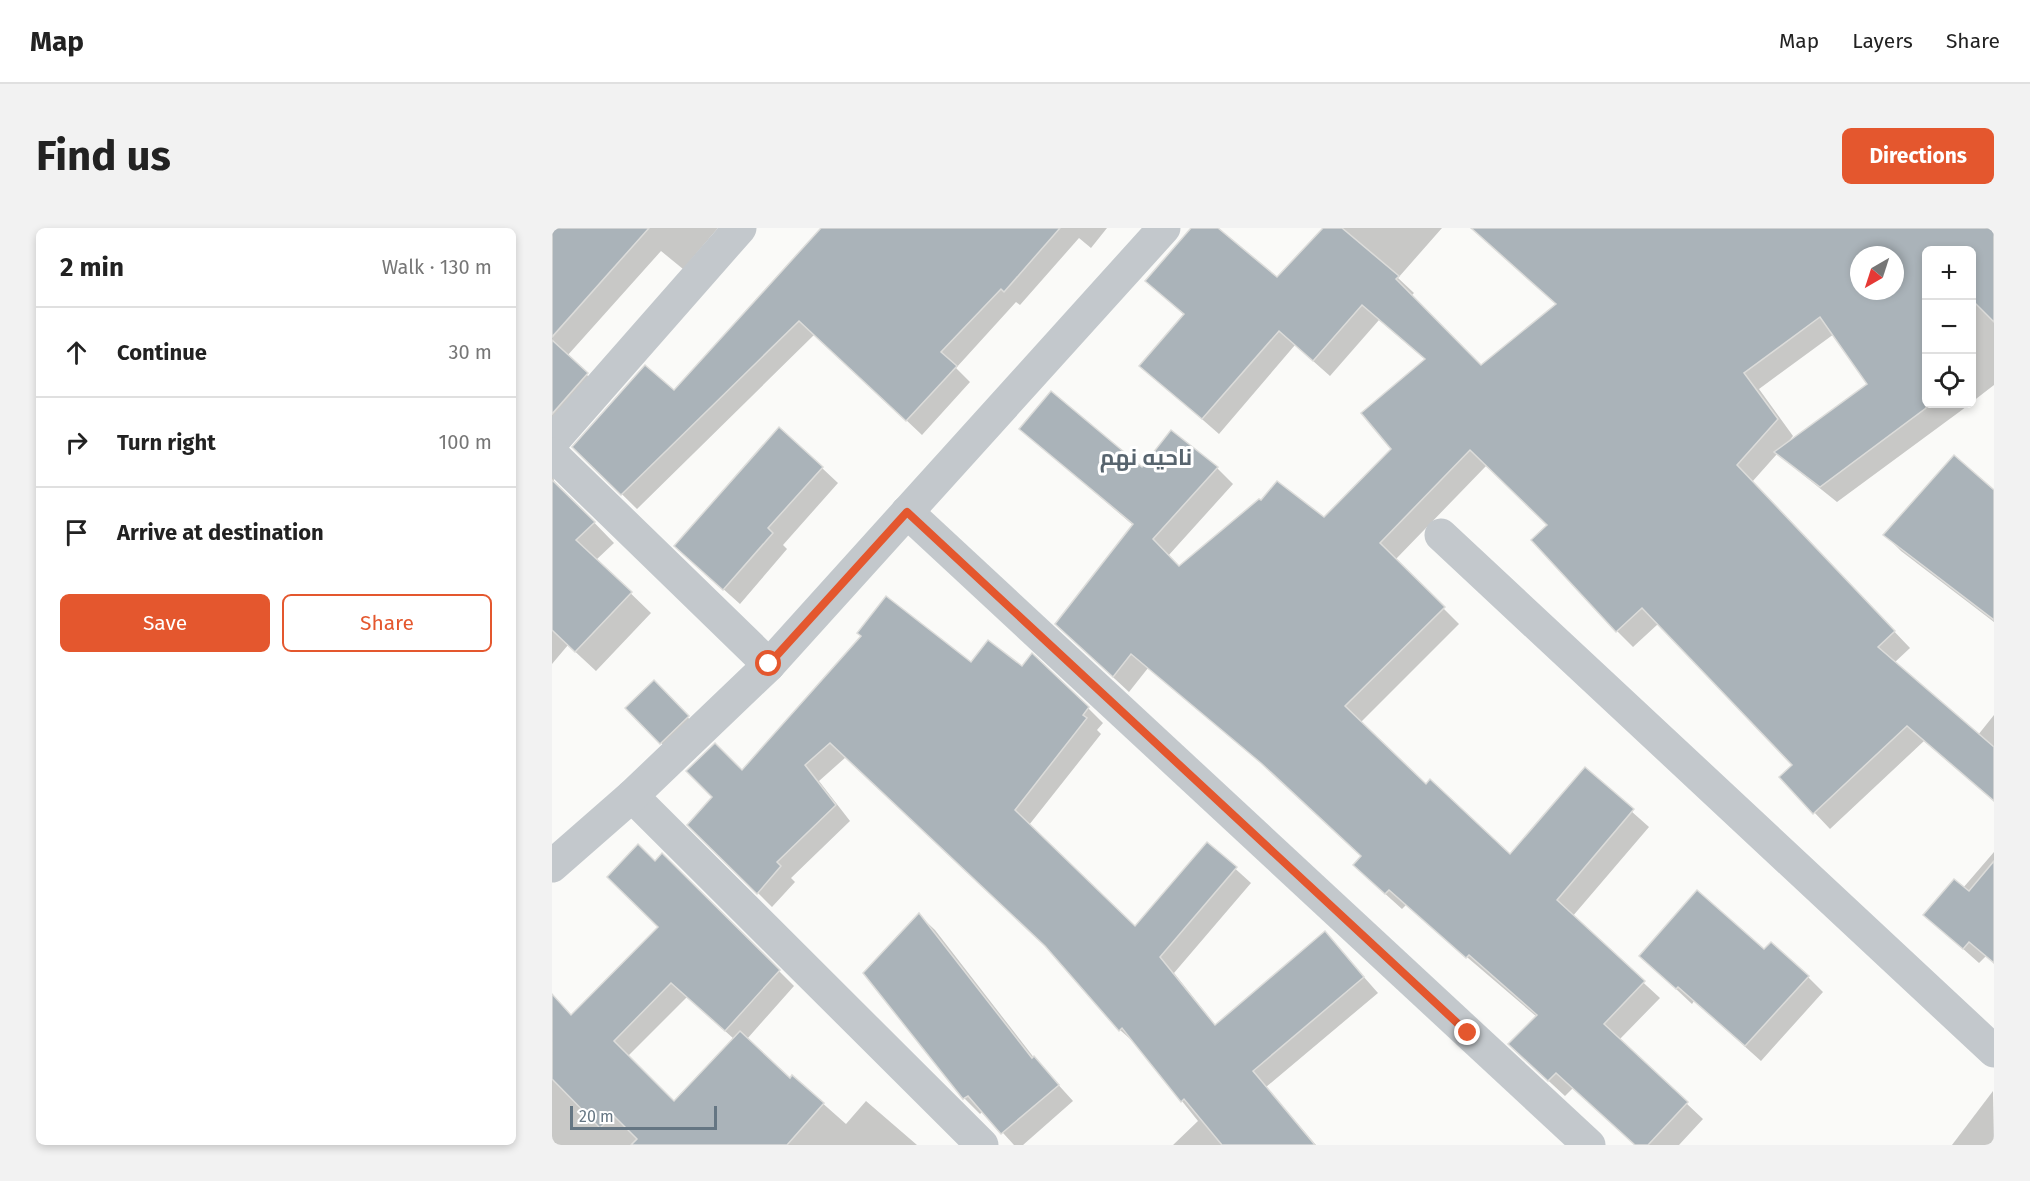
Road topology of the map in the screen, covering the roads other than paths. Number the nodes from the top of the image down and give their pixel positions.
1 (740, 228) edge
2 (1164, 228) edge
3 (552, 442) edge
4 (552, 454) edge
5 (907, 512) junction
6 (1441, 535) dead end
7 (769, 664) junction
8 (632, 796) junction
9 (552, 866) edge
10 (1994, 1051) edge
11 (982, 1145) edge
12 (1589, 1145) edge

1 - 3 street
2 - 5 street
4 - 7 street
5 - 7 street
5 - 12 street
6 - 10 street
7 - 8 street
8 - 9 street
8 - 11 street

